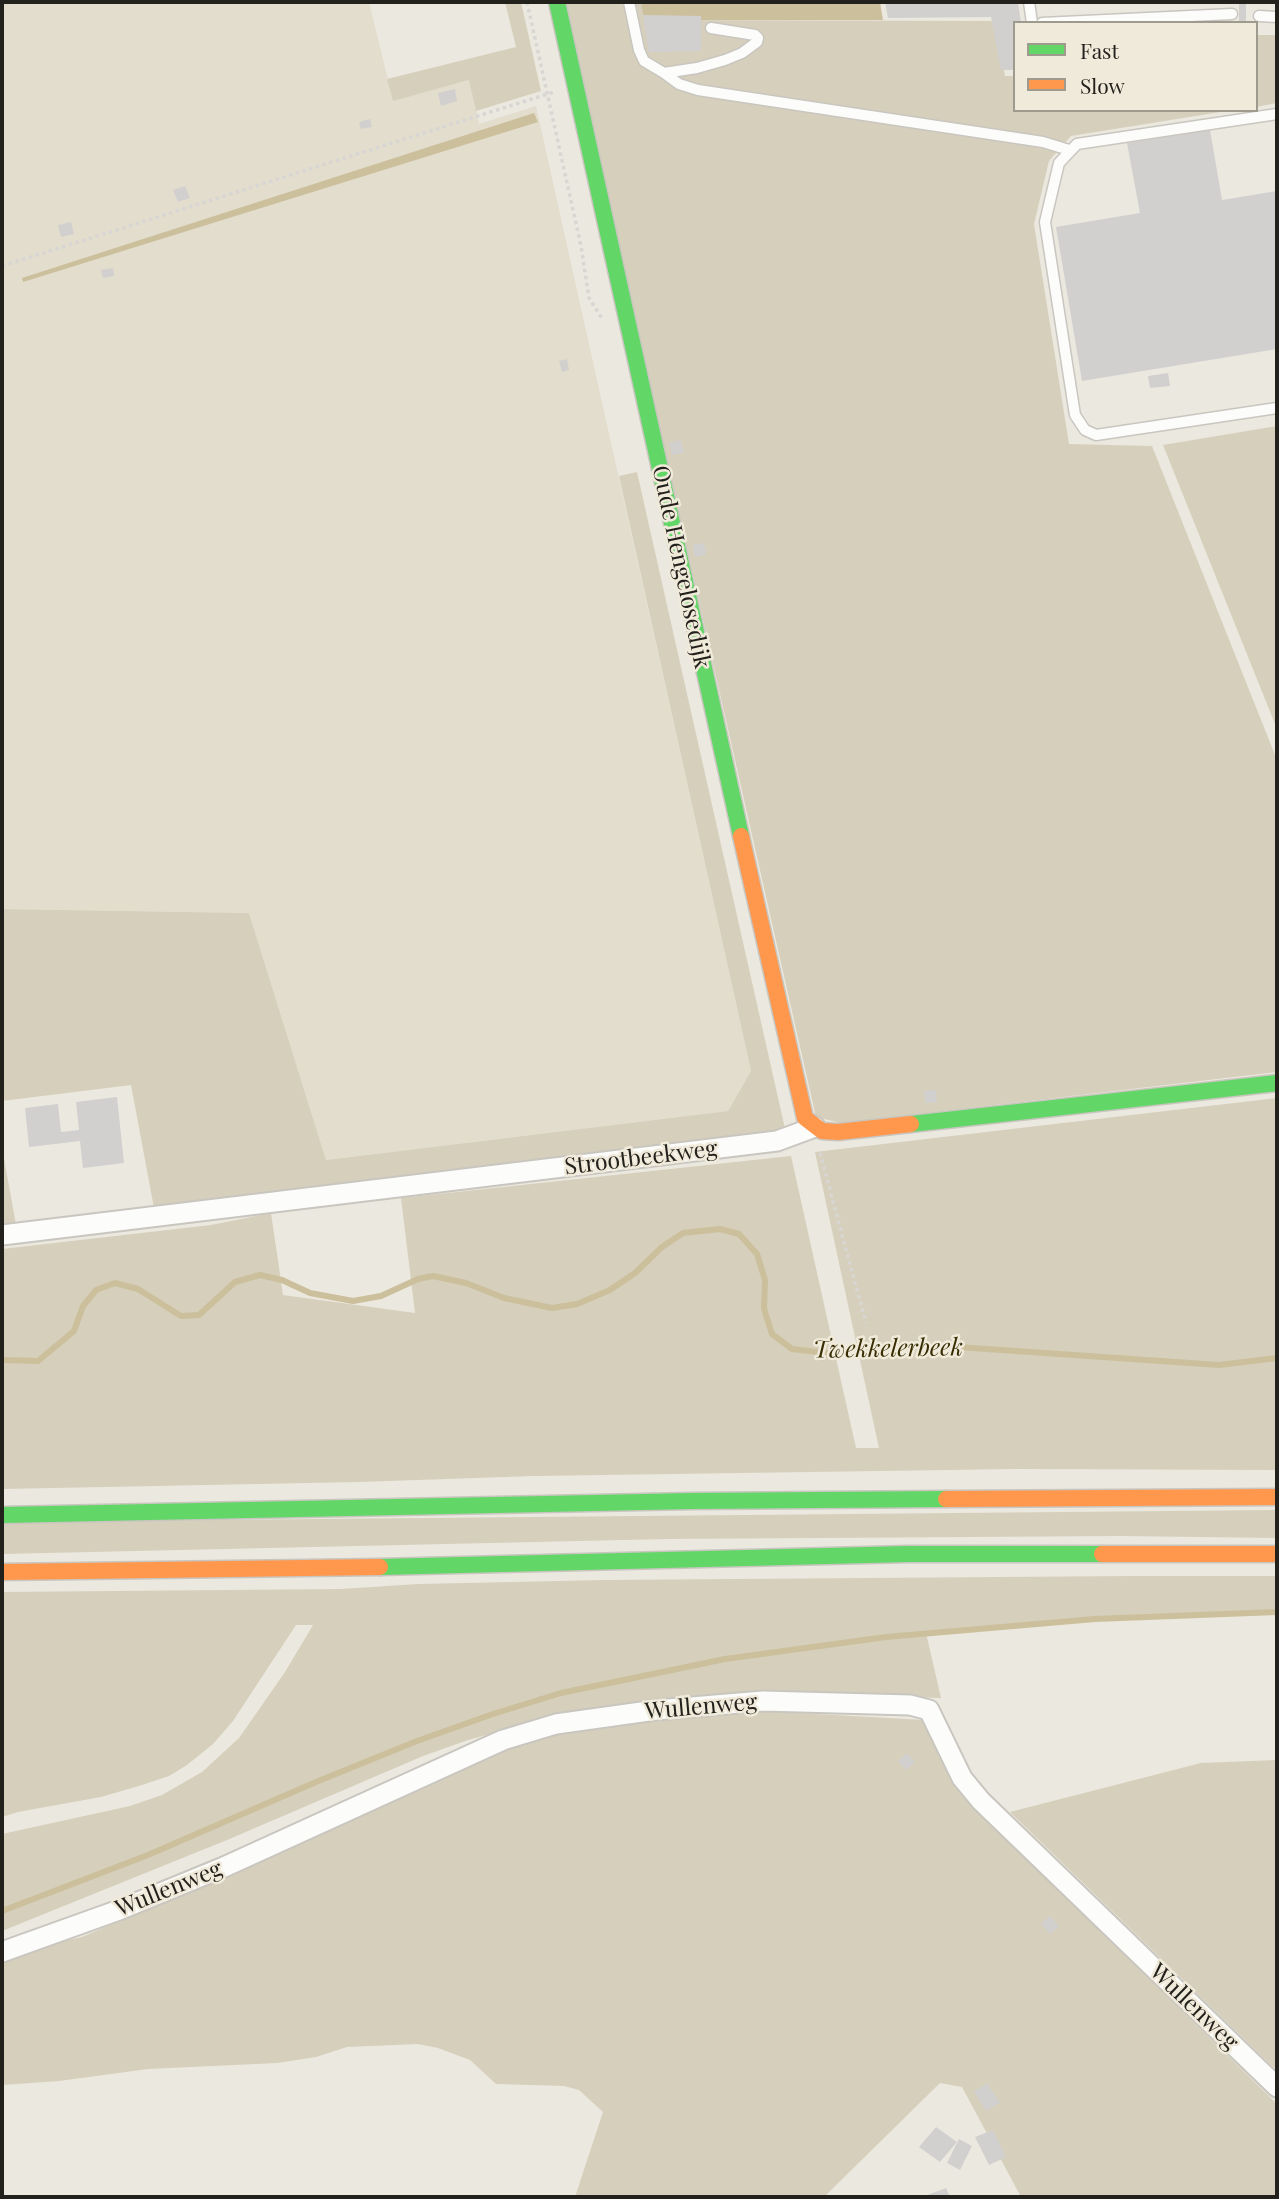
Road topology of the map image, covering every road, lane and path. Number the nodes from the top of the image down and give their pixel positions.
1 (527, 2) edge
2 (557, 2) edge
3 (629, 2) edge
4 (1029, 2) edge
5 (1232, 14) dead end
6 (1259, 16) dead end
7 (1277, 18) edge
8 (1032, 21) edge
9 (1084, 21) edge
10 (711, 28) dead end
11 (664, 73) junction
12 (533, 99) dead end
13 (1277, 114) edge
14 (1069, 150) junction
15 (581, 246) dead end
16 (2, 266) edge
17 (1277, 408) edge
18 (1277, 1083) edge
19 (815, 1127) junction
20 (2, 1235) edge
21 (866, 1323) dead end
22 (1277, 1497) edge
23 (2, 1515) edge
24 (1277, 1554) edge
25 (2, 1572) edge
26 (2, 1952) edge
27 (1277, 2087) edge

1 - 15 path
2 - 19 main road, Oude Hengelosedijk
3 - 11 lane
4 - 8 lane
5 - 9 lane
6 - 7 lane
10 - 11 lane
11 - 14 lane
12 - 16 path
13 - 14 lane
14 - 17 lane
18 - 19 main road, Strootbeekweg
19 - 20 street, Strootbeekweg
19 - 21 path
22 - 23 main road
24 - 25 main road
26 - 27 street, Wullenweg

